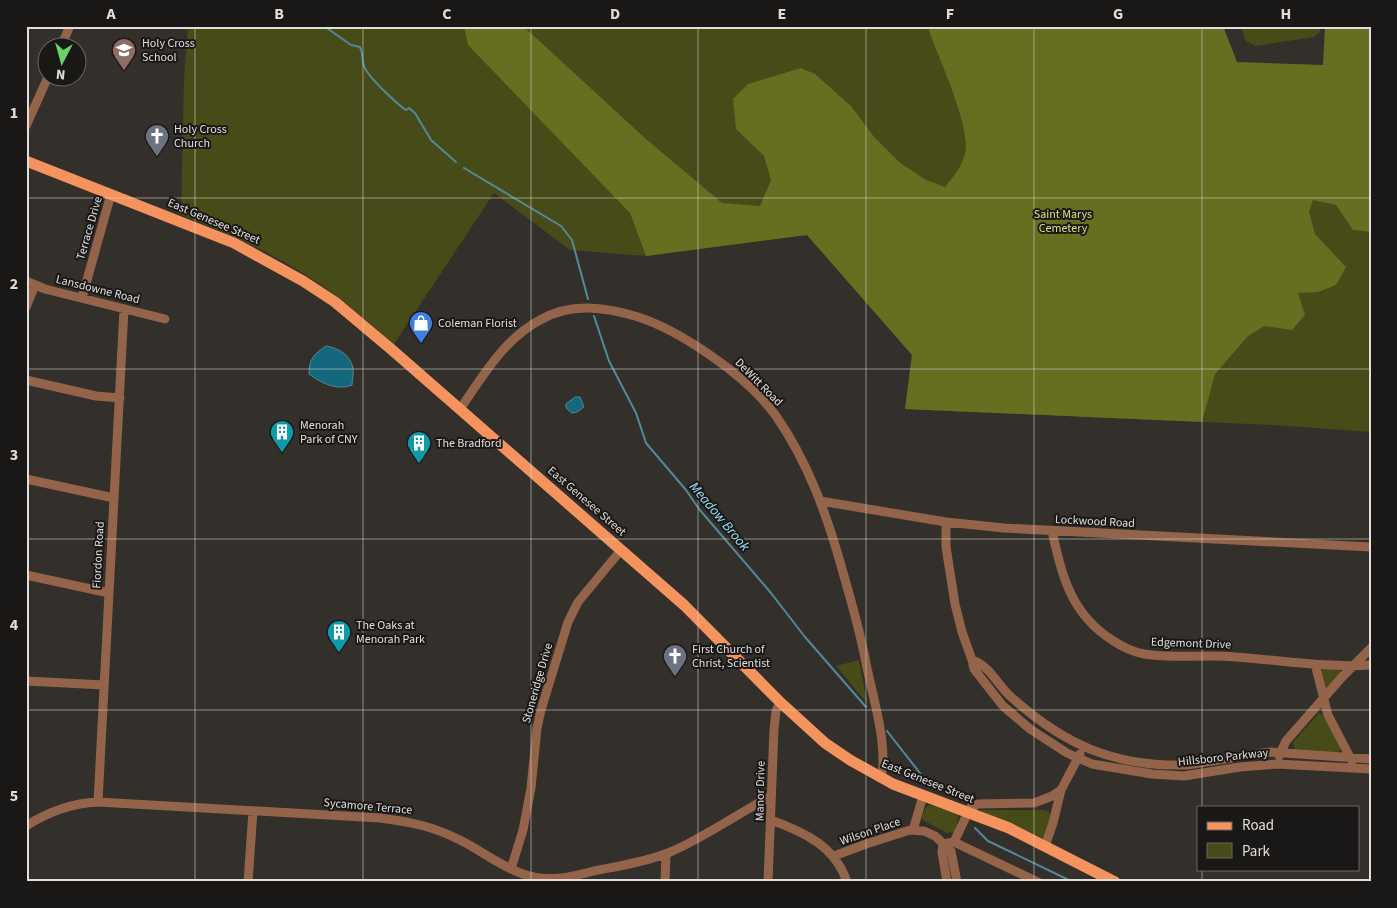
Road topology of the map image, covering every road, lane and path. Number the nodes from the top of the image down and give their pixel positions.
1 (70, 26) edge
2 (65, 38) edge
3 (43, 88) edge
4 (26, 126) edge
5 (26, 161) edge
6 (111, 194) junction
7 (26, 281) edge
8 (35, 285) junction
9 (82, 298) junction
10 (26, 308) edge
11 (124, 308) junction
12 (165, 319) dead end
13 (26, 380) edge
14 (120, 398) junction
15 (460, 409) junction
16 (26, 479) edge
17 (114, 498) junction
18 (820, 501) junction
19 (946, 522) junction
20 (1052, 531) junction
21 (1371, 547) edge
22 (621, 550) junction
23 (26, 575) edge
24 (109, 593) junction
25 (1371, 648) edge
26 (972, 660) junction
27 (1315, 664) junction
28 (1371, 665) edge
29 (1353, 666) junction
30 (26, 681) edge
31 (104, 685) junction
32 (1323, 698) junction
33 (780, 702) junction
34 (1083, 748) junction
35 (1280, 753) junction
36 (1078, 758) junction
37 (1350, 758) junction
38 (1371, 759) edge
39 (1278, 764) junction
40 (1356, 768) junction
41 (1371, 769) edge
42 (881, 778) junction
43 (1060, 790) junction
44 (772, 796) junction
45 (923, 796) junction
46 (98, 802) junction
47 (253, 811) junction
48 (967, 812) junction
49 (771, 820) junction
50 (26, 826) edge
51 (913, 830) junction
52 (954, 842) junction
53 (943, 843) junction
54 (1045, 846) junction
55 (666, 854) junction
56 (834, 856) junction
57 (511, 870) junction
58 (568, 880) edge
59 (248, 882) edge
60 (665, 882) edge
61 (768, 882) edge
62 (847, 882) edge
63 (947, 882) edge
64 (957, 882) edge
65 (1038, 882) edge
66 (1115, 882) edge

1 - 2 street
3 - 4 street
5 - 6 main road, East Genesee Street
6 - 9 street, Terrace Drive
6 - 15 main road, East Genesee Street
7 - 8 street, Lansdowne Road
8 - 9 street, Lansdowne Road
8 - 10 street
9 - 11 street, Lansdowne Road
11 - 12 street, Lansdowne Road
11 - 14 street, Fiordon Road
13 - 14 street
14 - 17 street, Fiordon Road
15 - 18 street, DeWitt Road
15 - 22 main road, East Genesee Street
16 - 17 street
17 - 24 street, Fiordon Road
18 - 19 street, Lockwood Road
18 - 42 street, DeWitt Road
19 - 20 street, Lockwood Road
19 - 26 street, Hillsboro Parkway
20 - 21 street, Lockwood Road
20 - 27 street, Edgemont Drive
22 - 33 main road, East Genesee Street
22 - 57 street, Stoneridge Drive
23 - 24 street
24 - 31 street, Fiordon Road
25 - 29 street
26 - 34 street, Hillsboro Parkway
26 - 36 street, Hillsboro Parkway
27 - 29 street, Edgemont Drive
27 - 32 street
28 - 29 street, Edgemont Drive
29 - 32 street
30 - 31 street
31 - 46 street, Fiordon Road
32 - 35 street
32 - 37 street
33 - 42 main road, East Genesee Street
33 - 44 street, Manor Drive
34 - 35 street, Hillsboro Parkway
34 - 36 street
35 - 37 street, Hillsboro Parkway
35 - 39 street
36 - 39 street, Hillsboro Parkway
36 - 43 street
37 - 38 street, Hillsboro Parkway
37 - 40 street
39 - 40 street, Hillsboro Parkway
40 - 41 street, Hillsboro Parkway
42 - 45 main road, East Genesee Street
43 - 48 street
43 - 54 street
44 - 49 street, Manor Drive
44 - 55 street, Sycamore Terrace
45 - 48 main road, East Genesee Street
45 - 51 street
46 - 47 street, Sycamore Terrace
46 - 50 street, Sycamore Terrace
47 - 57 street, Sycamore Terrace
47 - 59 street
48 - 52 street
48 - 54 main road, East Genesee Street
49 - 56 street
49 - 61 street, Manor Drive
51 - 53 street
51 - 56 street, Wilson Place
52 - 53 street
52 - 65 street
53 - 63 street
53 - 64 street
54 - 66 main road, East Genesee Street
55 - 58 street, Sycamore Terrace
55 - 60 street
56 - 62 street
57 - 58 street, Sycamore Terrace

